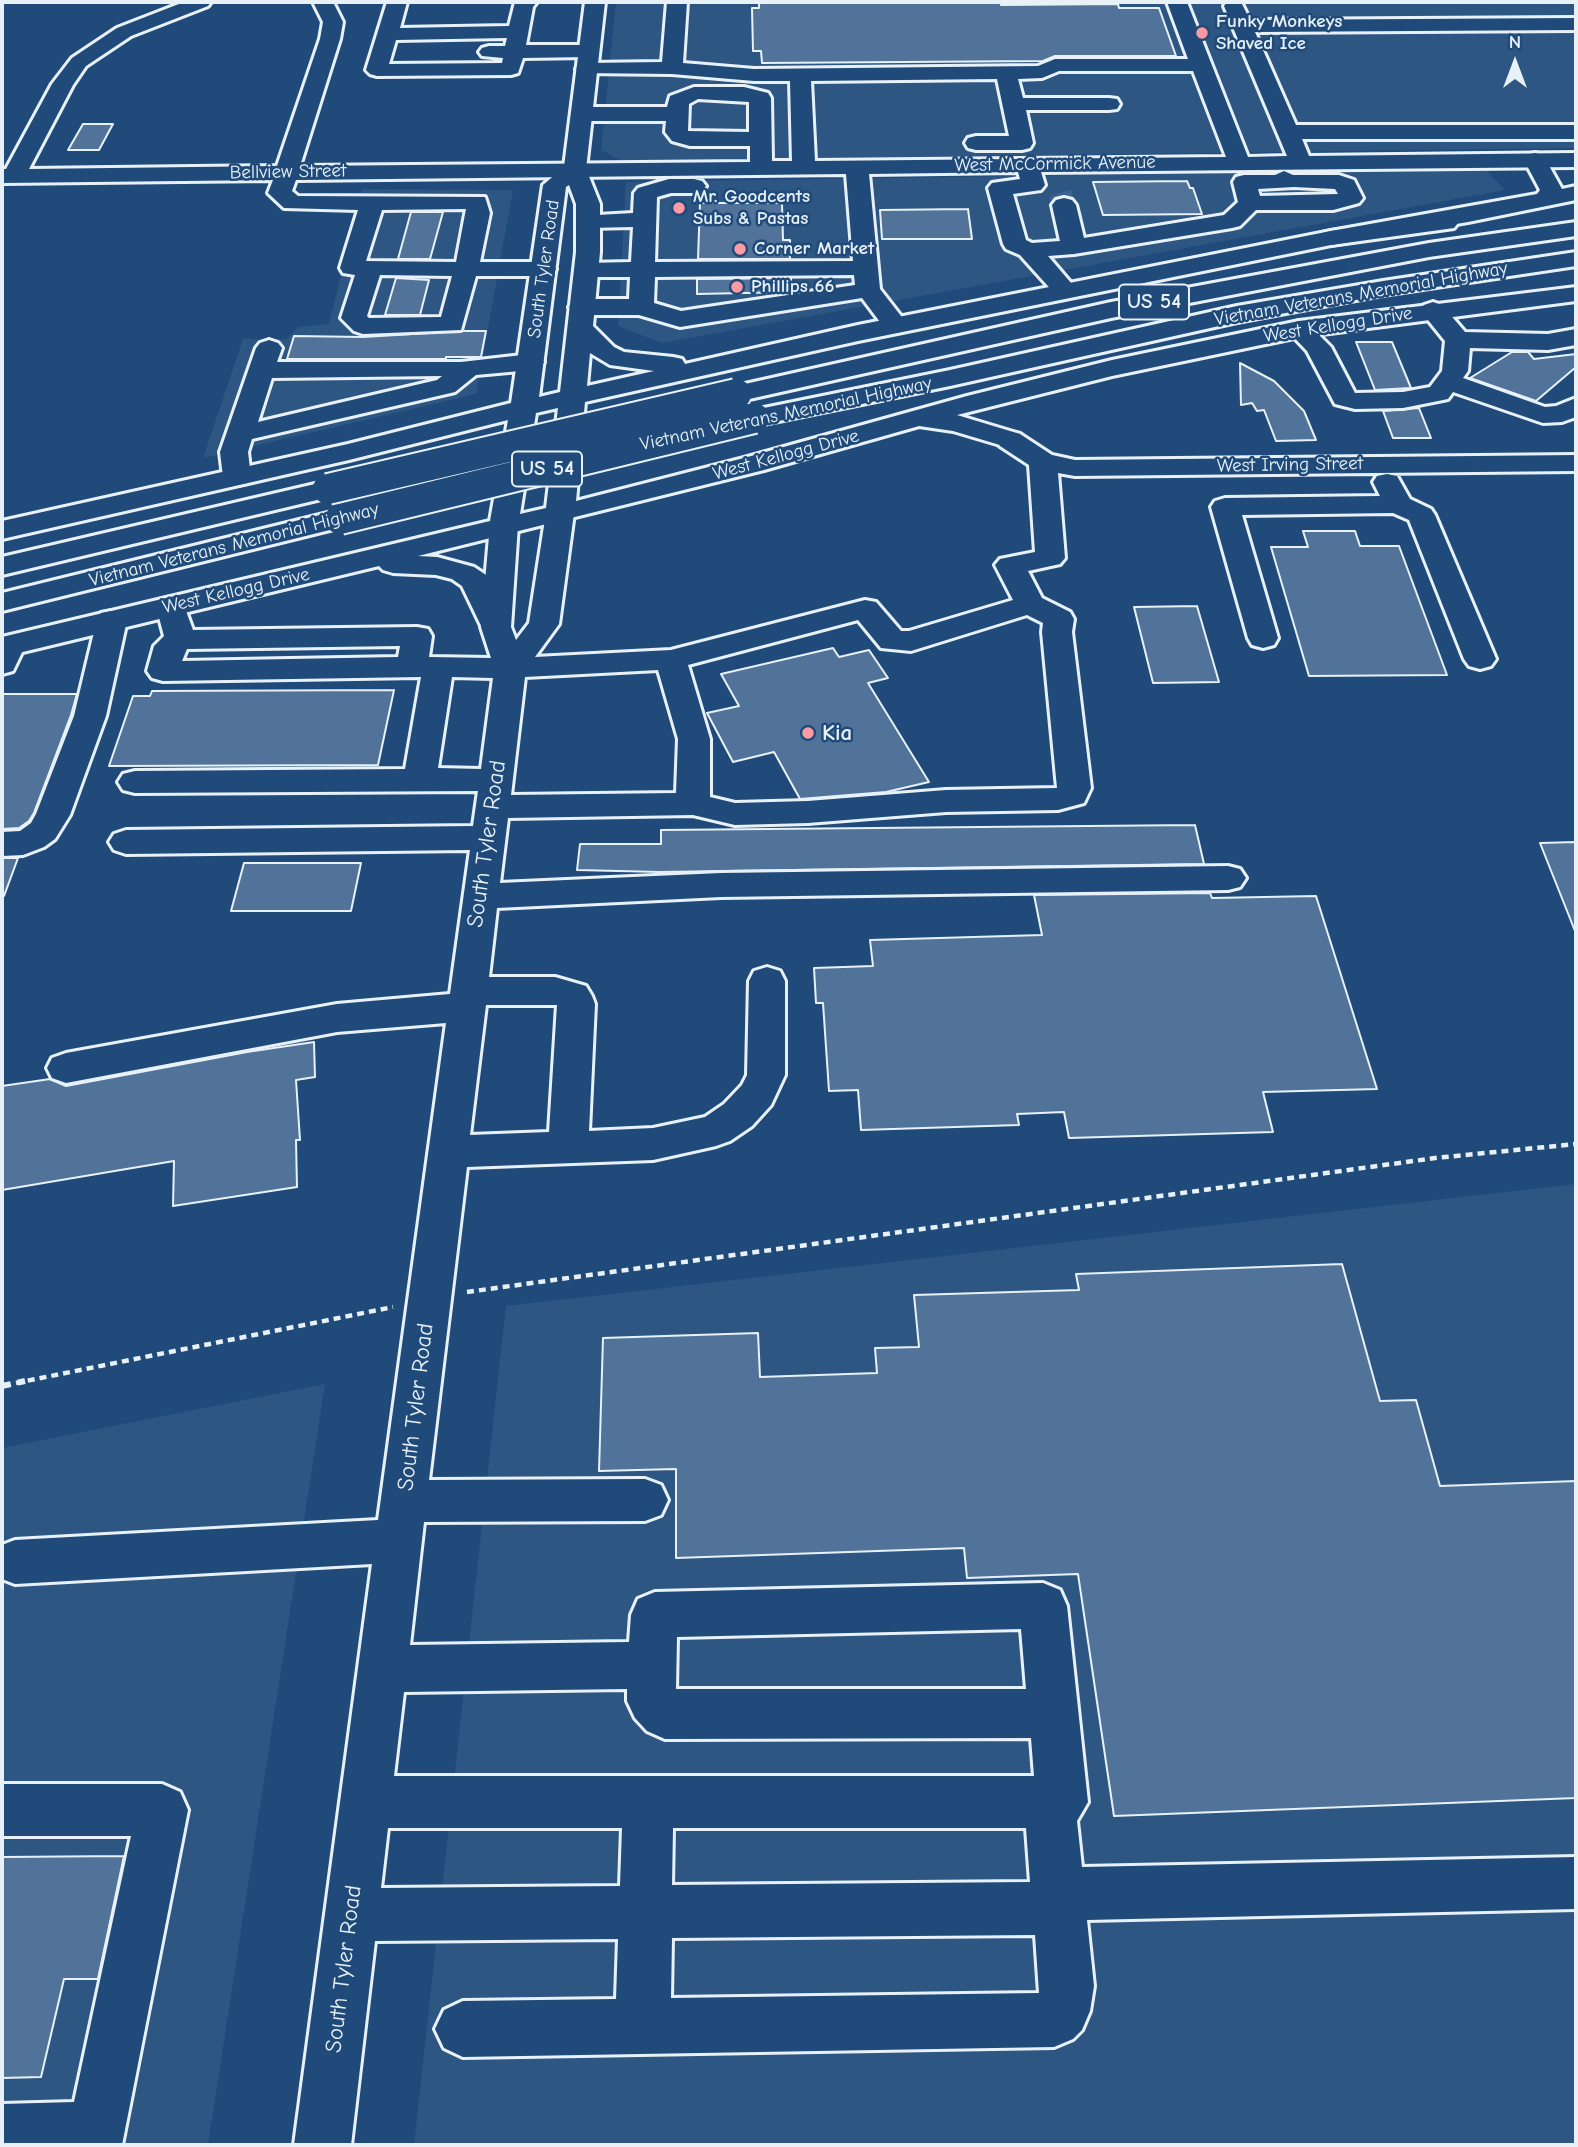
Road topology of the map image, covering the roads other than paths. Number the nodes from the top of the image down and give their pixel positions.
1 (201, 2) edge
2 (349, 2) edge
3 (397, 2) edge
4 (527, 2) edge
5 (595, 2) edge
6 (677, 2) edge
7 (1177, 2) edge
8 (1233, 2) edge
9 (325, 3) edge
10 (1243, 26) junction
11 (1574, 27) edge
12 (517, 42) junction
13 (385, 43) junction
14 (588, 60) junction
15 (672, 68) junction
16 (1006, 72) junction
17 (1203, 72) junction
18 (800, 74) junction
19 (1013, 104) junction
20 (1109, 104) dead end
21 (582, 114) junction
22 (677, 114) junction
23 (1284, 124) junction
24 (1442, 132) junction
25 (1576, 132) edge
26 (761, 139) junction
27 (1230, 139) junction
28 (1208, 140) dead end
29 (950, 143) dead end
30 (1050, 143) dead end
31 (1535, 160) junction
32 (1576, 160) edge
33 (1459, 161) junction
34 (1240, 162) junction
35 (1301, 162) junction
36 (1028, 164) junction
37 (804, 166) junction
38 (761, 167) junction
39 (575, 169) junction
40 (285, 172) junction
41 (1281, 172) junction
42 (858, 175) junction
43 (8, 176) edge
44 (1576, 176) edge
45 (1576, 193) edge
46 (1544, 200) junction
47 (372, 203) junction
48 (1250, 203) junction
49 (1576, 206) edge
50 (645, 219) junction
51 (588, 221) junction
52 (1225, 222) junction
53 (1576, 229) edge
54 (1331, 237) junction
55 (1074, 247) junction
56 (1030, 250) junction
57 (1259, 251) junction
58 (1576, 259) edge
59 (370, 268) junction
60 (544, 269) junction
61 (466, 270) junction
62 (586, 270) junction
63 (643, 270) junction
64 (1576, 275) edge
65 (867, 279) junction
66 (1065, 290) junction
67 (1576, 293) edge
68 (641, 307) junction
69 (1433, 310) junction
70 (581, 317) junction
71 (895, 325) junction
72 (1299, 329) junction
73 (1576, 337) edge
74 (1458, 340) junction
75 (531, 362) junction
76 (469, 368) junction
77 (705, 368) junction
78 (318, 369) junction
79 (374, 369) junction
80 (1447, 381) junction
81 (1025, 390) junction
82 (573, 397) junction
83 (363, 405) junction
84 (1576, 406) edge
85 (524, 408) junction
86 (303, 419) junction
87 (918, 419) junction
88 (240, 434) junction
89 (1010, 440) junction
90 (349, 452) junction
91 (1042, 462) junction
92 (1576, 463) edge
93 (754, 464) junction
94 (1378, 465) junction
95 (237, 477) junction
96 (1398, 504) junction
97 (560, 513) junction
98 (504, 525) junction
99 (2, 530) edge
100 (391, 552) junction
101 (2, 566) edge
102 (321, 570) junction
103 (2, 602) edge
104 (1030, 604) junction
105 (171, 606) junction
106 (112, 620) junction
107 (496, 627) junction
108 (1263, 638) dead end
109 (4, 652) edge
110 (1479, 659) dead end
111 (671, 660) junction
112 (425, 667) junction
113 (510, 668) junction
114 (420, 779) junction
115 (135, 782) dead end
116 (693, 804) junction
117 (492, 808) junction
118 (126, 842) dead end
119 (2, 844) edge
120 (1227, 878) dead end
121 (481, 896) junction
122 (767, 981) dead end
123 (467, 999) junction
124 (66, 1068) dead end
125 (568, 1148) junction
126 (447, 1152) junction
127 (645, 1500) dead end
128 (402, 1521) junction
129 (15, 1562) dead end
130 (651, 1665) junction
131 (383, 1669) junction
132 (1054, 1713) junction
133 (366, 1802) junction
134 (648, 1802) junction
135 (1050, 1802) junction
136 (2, 1810) edge
137 (1576, 1883) edge
138 (1059, 1901) junction
139 (644, 1912) junction
140 (351, 1915) junction
141 (643, 2025) junction
142 (463, 2029) dead end
143 (2, 2132) edge
144 (95, 2138) edge
145 (322, 2145) edge

1 - 43 main road
2 - 9 main road
3 - 13 main road
4 - 12 main road
5 - 14 main road, South Tyler Road
6 - 15 main road
7 - 17 main road
8 - 10 main road
9 - 40 main road
10 - 11 main road
10 - 23 main road
12 - 13 main road
12 - 13 main road
12 - 14 main road
14 - 15 main road
14 - 21 main road, South Tyler Road
15 - 18 main road
16 - 17 main road
16 - 18 main road
16 - 19 main road
17 - 27 main road
18 - 37 main road
19 - 20 main road
19 - 36 main road
21 - 22 main road
21 - 39 main road, South Tyler Road
22 - 26 main road
22 - 26 main road
23 - 24 main road
23 - 35 main road
24 - 25 main road
24 - 33 main road
26 - 38 main road
27 - 28 main road
27 - 34 main road
29 - 36 main road
30 - 36 main road
31 - 32 main road, West McCormick Avenue
31 - 33 main road, West McCormick Avenue
31 - 44 main road
31 - 46 main road
33 - 35 main road, West McCormick Avenue
34 - 36 main road, West McCormick Avenue
34 - 41 main road, West McCormick Avenue
35 - 41 main road, West McCormick Avenue
36 - 42 main road, West McCormick Avenue
36 - 55 main road
36 - 56 main road
37 - 38 main road, West McCormick Avenue
37 - 42 main road, West McCormick Avenue
38 - 39 main road, West McCormick Avenue
39 - 40 main road, Bellview Street
39 - 51 main road, South Tyler Road
39 - 60 main road, South Tyler Road
40 - 43 main road, Bellview Street
40 - 47 main road
41 - 48 main road
41 - 48 main road
42 - 50 main road
42 - 65 main road
45 - 46 main road
46 - 54 main road
47 - 59 main road
47 - 61 main road
48 - 52 main road
49 - 54 main road
50 - 51 main road
50 - 63 main road
51 - 62 main road, South Tyler Road
52 - 55 main road
52 - 57 main road
53 - 101 main road, Vietnam Veterans Memorial Highway / US 54, bridge
54 - 57 main road
55 - 56 main road
56 - 66 main road
57 - 66 main road
58 - 103 main road, Vietnam Veterans Memorial Highway / US 54, bridge
59 - 61 main road
59 - 61 main road
60 - 61 main road
60 - 75 main road, South Tyler Road
62 - 63 main road
62 - 70 main road, South Tyler Road
63 - 65 main road
63 - 68 main road
64 - 72 main road
65 - 68 main road
65 - 71 main road
66 - 71 main road
67 - 69 main road, West Kellogg Drive
68 - 70 main road
69 - 72 main road, West Kellogg Drive
69 - 74 main road
70 - 77 main road
70 - 82 main road, South Tyler Road
71 - 77 main road
72 - 80 main road
72 - 81 main road, West Kellogg Drive
73 - 74 main road
74 - 80 main road
75 - 76 main road
75 - 85 main road, South Tyler Road
76 - 79 main road
76 - 83 main road
77 - 82 main road
77 - 93 main road
78 - 79 main road
78 - 86 main road
78 - 88 main road
79 - 83 main road
80 - 84 main road
81 - 87 main road, West Kellogg Drive
81 - 89 main road
82 - 85 main road
82 - 97 main road, South Tyler Road
83 - 86 main road
85 - 90 main road
85 - 98 main road, South Tyler Road
86 - 88 main road
87 - 89 main road, West Irving Street
87 - 93 main road, West Kellogg Drive
88 - 95 main road
89 - 91 main road, West Irving Street
90 - 95 main road
90 - 100 main road
91 - 94 main road, West Irving Street
91 - 104 main road
92 - 94 main road, West Irving Street
93 - 97 main road, West Kellogg Drive
94 - 96 main road
95 - 99 main road
96 - 108 main road
96 - 110 main road
97 - 98 main road, West Kellogg Drive
97 - 113 main road, South Tyler Road
98 - 100 main road, West Kellogg Drive
98 - 107 main road, South Tyler Road
100 - 102 main road, West Kellogg Drive
102 - 105 main road, West Kellogg Drive
102 - 107 main road
104 - 111 main road
104 - 116 main road
105 - 106 main road, West Kellogg Drive
105 - 112 main road
106 - 109 main road, West Kellogg Drive
106 - 119 main road
107 - 113 main road, South Tyler Road
111 - 113 main road
111 - 116 main road
112 - 113 main road
112 - 114 main road
113 - 117 main road, South Tyler Road
114 - 115 main road
114 - 117 main road
116 - 117 main road
117 - 118 main road
117 - 121 main road, South Tyler Road
120 - 121 main road
121 - 123 main road, South Tyler Road
122 - 125 main road
123 - 124 main road
123 - 125 main road
123 - 126 main road, South Tyler Road
125 - 126 main road
126 - 128 main road, South Tyler Road
127 - 128 main road
128 - 129 main road
128 - 131 main road, South Tyler Road
130 - 131 main road
130 - 132 main road
130 - 132 main road
131 - 133 main road, South Tyler Road
132 - 135 main road
133 - 134 main road
133 - 140 main road, South Tyler Road
134 - 135 main road
134 - 139 main road
135 - 138 main road
136 - 144 main road
137 - 138 main road
138 - 139 main road
138 - 141 main road
139 - 140 main road
139 - 141 main road
140 - 145 main road, South Tyler Road
141 - 142 main road
143 - 144 main road

